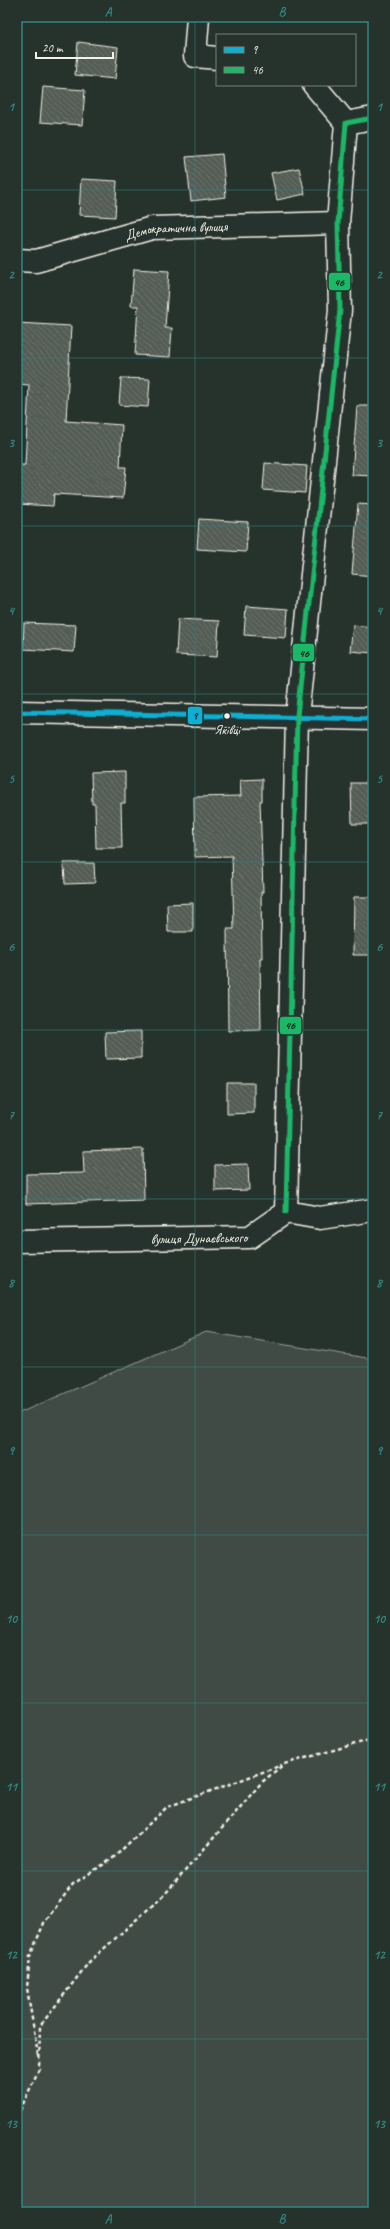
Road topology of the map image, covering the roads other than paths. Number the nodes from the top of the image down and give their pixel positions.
1 (198, 17) edge
2 (216, 58) edge
3 (315, 86) edge
4 (373, 118) edge
5 (346, 123) junction
6 (338, 223) junction
7 (17, 260) edge
8 (17, 712) edge
9 (297, 716) junction
10 (373, 719) edge
11 (373, 1210) edge
12 (286, 1212) junction
13 (17, 1241) edge

1 - 2 street
3 - 5 street
4 - 5 street
5 - 6 street
6 - 7 street, Демократична вулиця
6 - 9 street
8 - 9 street
9 - 10 street
9 - 12 street
11 - 12 street
12 - 13 street, вулиця Дунаєвського

